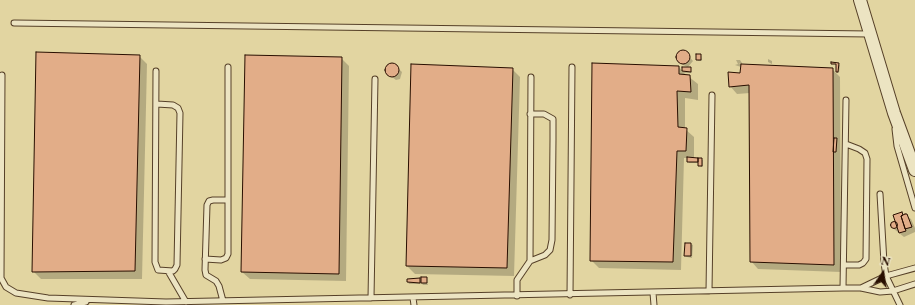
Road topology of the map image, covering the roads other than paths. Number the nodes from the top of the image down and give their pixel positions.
1 (860, 0) edge
2 (14, 23) dead end
3 (870, 34) junction
4 (228, 67) dead end
5 (572, 67) dead end
6 (156, 70) dead end
7 (2, 75) dead end
8 (531, 77) dead end
9 (375, 79) dead end
10 (712, 95) dead end
11 (846, 100) dead end
12 (157, 104) junction
13 (894, 112) junction
14 (530, 114) junction
15 (846, 144) junction
16 (915, 170) edge
17 (880, 194) dead end
18 (228, 200) junction
19 (915, 208) edge
20 (205, 259) junction
21 (530, 261) junction
22 (844, 265) junction
23 (915, 268) edge
24 (168, 271) junction
25 (886, 276) junction
26 (915, 284) edge
27 (843, 288) junction
28 (861, 288) junction
29 (709, 291) junction
30 (893, 291) junction
31 (653, 293) junction
32 (570, 295) junction
33 (517, 296) junction
34 (371, 298) junction
35 (413, 298) junction
36 (93, 300) junction
37 (223, 301) junction
38 (186, 302) junction
39 (166, 304) edge
40 (74, 305) edge
41 (414, 305) edge
42 (654, 305) edge
43 (900, 305) edge

1 - 3 street
2 - 3 lane
3 - 13 street
4 - 18 lane
5 - 32 lane
6 - 12 lane
7 - 36 lane
8 - 14 lane
9 - 34 lane
10 - 29 lane
11 - 15 lane
12 - 24 lane
12 - 24 lane
13 - 16 street
13 - 19 lane
14 - 21 lane
14 - 21 lane
15 - 22 lane
15 - 22 lane
17 - 25 lane
18 - 20 lane
18 - 20 lane
20 - 37 lane
21 - 33 lane
22 - 27 lane
23 - 25 lane
24 - 38 lane
25 - 28 lane
25 - 30 lane
26 - 30 lane
27 - 28 lane
27 - 29 lane
28 - 30 lane
29 - 31 lane
30 - 43 lane
31 - 32 lane
31 - 42 lane
32 - 33 lane
33 - 35 lane
34 - 35 lane
34 - 37 lane
35 - 41 lane
36 - 39 lane
36 - 40 lane
37 - 38 lane
38 - 39 lane

